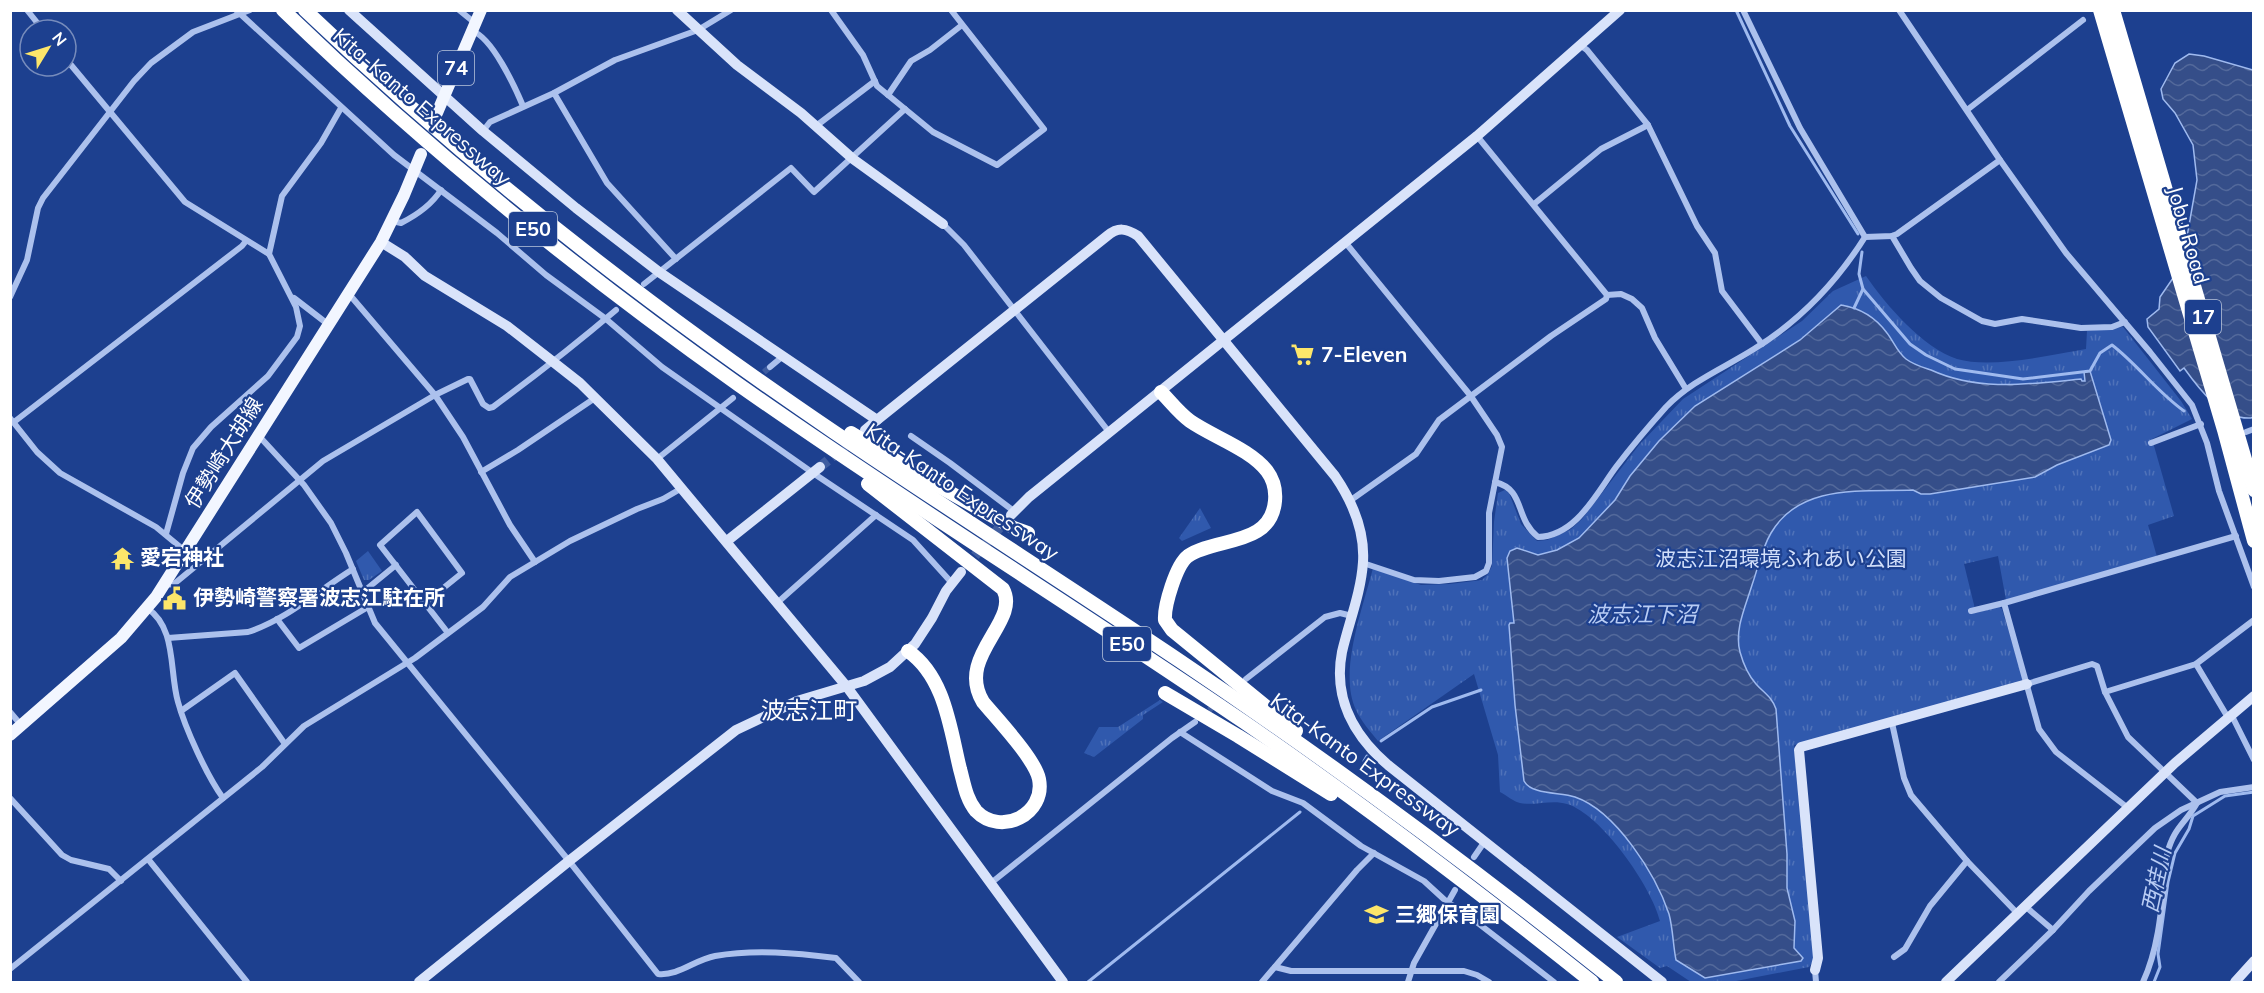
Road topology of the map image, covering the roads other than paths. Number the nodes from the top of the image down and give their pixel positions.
1 (250, 10) edge
2 (283, 10) edge
3 (305, 10) edge
4 (349, 10) edge
5 (459, 10) edge
6 (481, 10) edge
7 (677, 10) edge
8 (731, 10) edge
9 (831, 10) edge
10 (951, 10) edge
11 (1620, 10) edge
12 (1743, 10) edge
13 (1899, 10) edge
14 (2100, 10) edge
15 (2113, 10) edge
16 (238, 12) edge
17 (2083, 20) dead end
18 (963, 25) junction
19 (474, 27) junction
20 (698, 30) junction
21 (1580, 45) junction
22 (78, 74) edge
23 (875, 81) junction
24 (554, 93) junction
25 (444, 94) junction
26 (888, 95) junction
27 (523, 106) junction
28 (341, 108) junction
29 (905, 109) junction
30 (1967, 110) junction
31 (436, 112) dead end
32 (110, 113) junction
33 (1648, 125) junction
34 (816, 126) junction
35 (483, 131) junction
36 (1477, 136) junction
37 (421, 154) dead end
38 (853, 159) junction
39 (2000, 160) junction
40 (414, 171) junction
41 (441, 190) junction
42 (1533, 204) junction
43 (2164, 207) junction
44 (392, 221) junction
45 (943, 224) joint
46 (1892, 236) junction
47 (1865, 237) junction
48 (246, 241) junction
49 (1344, 241) junction
50 (381, 242) junction
51 (270, 254) junction
52 (676, 259) junction
53 (659, 272) junction
54 (644, 284) dead end
55 (349, 294) junction
56 (1607, 295) junction
57 (291, 296) junction
58 (10, 297) edge
59 (615, 310) dead end
60 (1015, 311) junction
61 (606, 319) junction
62 (2125, 322) junction
63 (329, 325) junction
64 (1222, 340) junction
65 (1762, 344) junction
66 (782, 357) junction
67 (729, 359) junction
68 (552, 361) junction
69 (770, 367) tunnel mouth
70 (1686, 388) junction
71 (1161, 392) junction
72 (435, 395) junction
73 (1470, 395) junction
74 (595, 398) junction
75 (733, 398) dead end
76 (720, 407) junction
77 (12, 420) edge
78 (877, 420) junction
79 (2201, 424) junction
80 (800, 427) junction
81 (2253, 429) edge
82 (866, 430) tunnel mouth
83 (1109, 432) junction
84 (2230, 433) junction
85 (258, 435) junction
86 (910, 436) dead end
87 (2151, 443) dead end
88 (2207, 443) junction
89 (657, 459) junction
90 (816, 470) junction
91 (481, 472) junction
92 (300, 480) junction
93 (1495, 482) junction
94 (682, 487) junction
95 (2253, 489) edge
96 (1351, 500) junction
97 (1013, 514) joint
98 (876, 515) junction
99 (1028, 533) dead end
100 (166, 534) junction
101 (2236, 536) junction
102 (727, 541) junction
103 (2253, 541) edge
104 (1183, 550) dead end
105 (186, 551) junction
106 (535, 562) junction
107 (1363, 563) junction
108 (396, 565) junction
109 (353, 569) junction
110 (961, 572) tunnel mouth
111 (951, 582) junction
112 (164, 585) junction
113 (2253, 587) edge
114 (363, 592) junction
115 (426, 602) junction
116 (777, 603) junction
117 (2004, 603) junction
118 (368, 607) junction
119 (147, 608) junction
120 (1971, 611) dead end
121 (1352, 616) junction
122 (277, 619) junction
123 (2253, 620) edge
124 (448, 633) junction
125 (168, 638) junction
126 (995, 648) dead end
127 (908, 651) junction
128 (408, 662) junction
129 (2196, 664) junction
130 (1246, 680) tunnel mouth
131 (2027, 684) junction
132 (847, 687) junction
133 (2106, 692) junction
134 (1164, 693) dead end
135 (2253, 696) edge
136 (181, 711) junction
137 (10, 712) edge
138 (2229, 715) junction
139 (1195, 722) tunnel mouth
140 (1892, 723) junction
141 (21, 726) junction
142 (1180, 732) junction
143 (10, 735) edge
144 (285, 744) junction
145 (2253, 760) edge
146 (2165, 771) junction
147 (2253, 787) edge
148 (10, 798) edge
149 (223, 798) junction
150 (1378, 799) junction
151 (2197, 803) junction
152 (2128, 808) junction
153 (1485, 841) junction
154 (1374, 854) junction
155 (1474, 857) dead end
156 (148, 859) junction
157 (569, 861) junction
158 (1967, 861) junction
159 (1448, 870) junction
160 (121, 881) junction
161 (991, 883) junction
162 (1455, 890) dead end
163 (1448, 903) junction
164 (2022, 910) junction
165 (2053, 930) junction
166 (1894, 957) dead end
167 (2253, 961) edge
168 (1275, 967) junction
169 (10, 969) edge
170 (1815, 970) joint
171 (1412, 971) junction
172 (247, 982) edge
173 (418, 982) edge
174 (859, 982) edge
175 (1063, 982) edge
176 (1262, 982) edge
177 (1408, 982) edge
178 (1489, 982) edge
179 (1554, 982) edge
180 (1592, 982) edge
181 (1616, 982) edge
182 (1662, 982) edge
183 (1816, 982) edge
184 (1946, 982) edge
185 (1999, 982) edge
186 (2143, 982) edge
187 (2235, 982) edge

1 - 16 street
2 - 80 highway, Kita-Kanto Expressway / E50
3 - 67 highway, Kita-Kanto Expressway / E50
4 - 25 street
5 - 19 street
6 - 19 main road, 74
7 - 20 street
8 - 20 street
9 - 23 street
10 - 18 street
11 - 21 street
12 - 47 street
13 - 30 street
14 - 43 highway, Jobu Road / 17
15 - 43 highway, Jobu Road / 17
16 - 28 street
16 - 32 street
17 - 30 street
18 - 26 street
18 - 29 street
19 - 25 main road, 74
19 - 27 street
20 - 24 street
20 - 34 street
21 - 33 street
21 - 36 street
22 - 32 street
23 - 26 street
23 - 34 street
24 - 27 street
24 - 52 street
25 - 31 main road, 74
25 - 35 street
26 - 29 street
27 - 35 street
28 - 40 street
28 - 51 street
29 - 38 street
30 - 39 street
32 - 48 street
32 - 58 street
33 - 42 street
33 - 65 street
34 - 38 street
35 - 53 street
36 - 42 street
36 - 49 street
37 - 40 main road, 伊勢崎大胡線
38 - 45 street
38 - 52 street
39 - 46 street
39 - 62 street
40 - 41 street
40 - 44 main road, 伊勢崎大胡線
41 - 44 street
41 - 61 street
42 - 56 street
43 - 84 highway, Jobu Road / 17
44 - 50 main road, 伊勢崎大胡線
45 - 60 street
46 - 47 street
46 - 62 street
47 - 65 street
48 - 51 street
48 - 77 street
49 - 64 street
49 - 73 street
50 - 55 main road, 伊勢崎大胡線
50 - 68 street
51 - 57 street
52 - 53 street
53 - 54 street
53 - 66 street
55 - 63 main road, 伊勢崎大胡線
55 - 72 street
56 - 70 street
56 - 73 street
57 - 63 street
57 - 100 street
59 - 61 street
60 - 64 street
60 - 78 street
60 - 83 street
61 - 68 street
61 - 76 street
62 - 79 street
63 - 85 main road, 伊勢崎大胡線
64 - 71 street
64 - 96 street
65 - 70 street
66 - 69 street
66 - 78 street
67 - 99 highway
67 - 150 highway, Kita-Kanto Expressway / E50
68 - 72 street
68 - 74 street
70 - 93 street
71 - 83 street
71 - 104 highway
71 - 150 highway
72 - 91 street
72 - 92 street
73 - 93 street
73 - 96 street
74 - 89 street
74 - 91 street
75 - 76 street
76 - 89 street
76 - 90 street
77 - 100 street
78 - 82 street
79 - 87 street
79 - 88 street
80 - 127 highway
80 - 159 highway, Kita-Kanto Expressway / E50
81 - 84 street
83 - 97 street
84 - 88 street
84 - 95 highway, Jobu Road / 17
84 - 103 highway, Jobu Road / 17
85 - 92 street
85 - 105 main road, 伊勢崎大胡線
86 - 97 street
88 - 101 street
89 - 94 street
90 - 98 street
90 - 102 street
91 - 106 street
92 - 109 street
92 - 112 street
93 - 107 street
94 - 102 street
94 - 106 street
96 - 107 street
98 - 111 street
98 - 116 street
100 - 105 street
101 - 113 street
101 - 117 street
102 - 116 street
105 - 112 main road, 伊勢崎大胡線
106 - 124 street
107 - 121 street
108 - 114 street
108 - 115 street
108 - 115 street
109 - 114 street
109 - 122 street
110 - 111 street
111 - 127 street
112 - 119 main road, 伊勢崎大胡線
114 - 118 street
115 - 124 street
116 - 132 street
117 - 120 street
117 - 131 street
118 - 122 street
118 - 128 street
119 - 125 street
119 - 141 main road, 伊勢崎大胡線
121 - 130 street
121 - 153 street
122 - 125 street
123 - 129 street
124 - 128 street
125 - 136 street
126 - 127 highway
127 - 132 street
128 - 144 street
128 - 157 street
129 - 133 street
129 - 138 street
131 - 133 street
131 - 140 street
131 - 152 street
132 - 157 street
132 - 161 street
133 - 146 street
134 - 159 highway
135 - 138 street
136 - 144 street
136 - 149 street
137 - 141 street
138 - 145 street
138 - 146 street
139 - 142 street
140 - 158 street
140 - 170 street
141 - 143 main road, 伊勢崎大胡線
142 - 154 street
142 - 161 street
144 - 149 street
146 - 151 street
146 - 152 street
147 - 151 street
148 - 160 street
149 - 156 street
150 - 181 highway, Kita-Kanto Expressway / E50
151 - 165 street
151 - 186 street
152 - 164 street
153 - 155 street
153 - 182 street
154 - 163 street
154 - 168 street
156 - 160 street
156 - 172 street
157 - 173 street
157 - 174 street
158 - 164 street
158 - 166 street
159 - 180 highway, Kita-Kanto Expressway / E50
160 - 169 street
161 - 175 street
162 - 163 street
163 - 171 street
163 - 179 street
164 - 165 street
164 - 184 street
165 - 185 street
167 - 187 street
168 - 171 street
168 - 176 street
170 - 183 street
171 - 177 street
171 - 178 street

